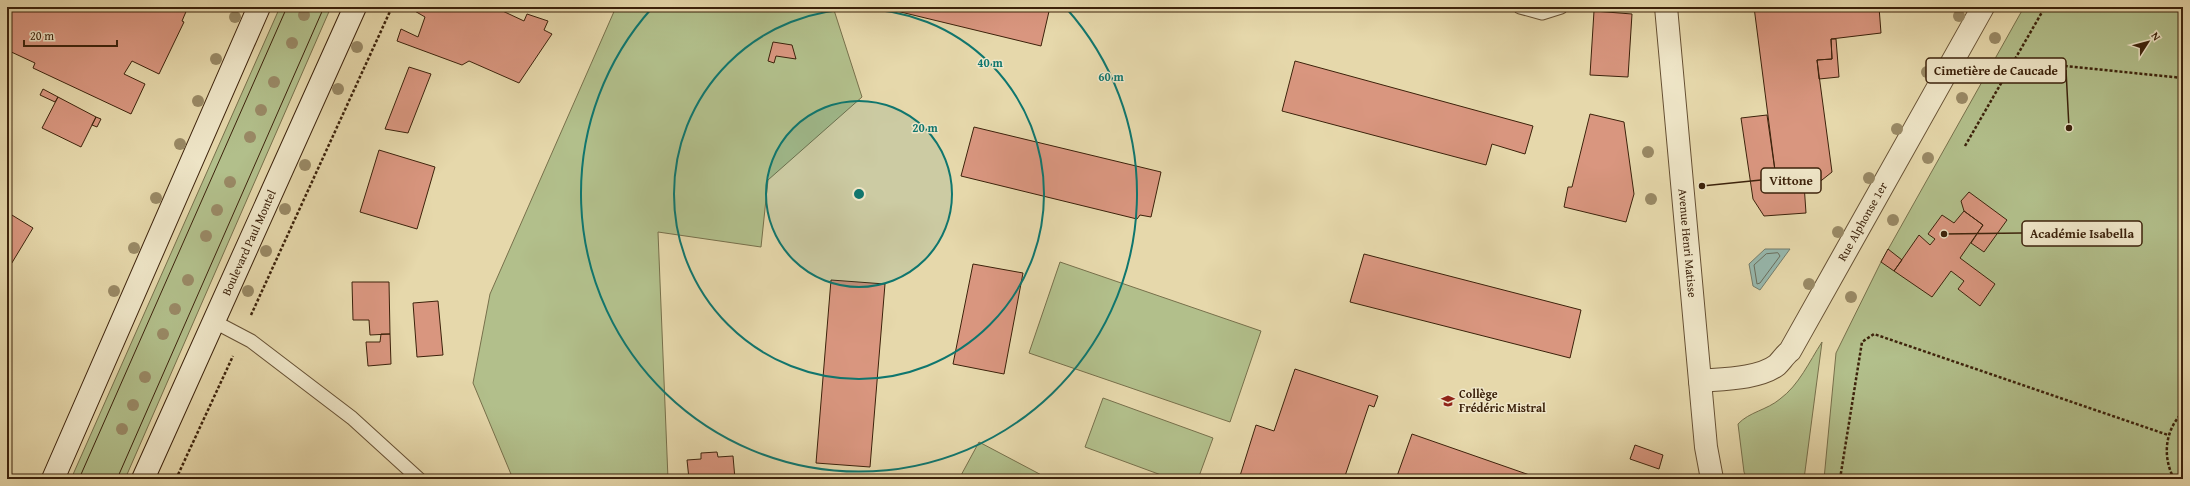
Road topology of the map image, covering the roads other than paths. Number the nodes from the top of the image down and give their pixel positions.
1 (260, 7) edge
2 (355, 7) edge
3 (1520, 7) edge
4 (1561, 7) edge
5 (1666, 7) edge
6 (1983, 7) edge
7 (213, 321) junction
8 (1700, 381) junction
9 (53, 479) edge
10 (143, 479) edge
11 (420, 479) edge
12 (1712, 479) edge

1 - 9 main road
2 - 7 main road, Boulevard Paul Montel
3 - 4 lane
5 - 8 main road, Avenue Henri Matisse
6 - 8 main road, Rue Alphonse 1er
7 - 10 main road, Boulevard Paul Montel
7 - 11 lane
8 - 12 main road, Avenue Henri Matisse

